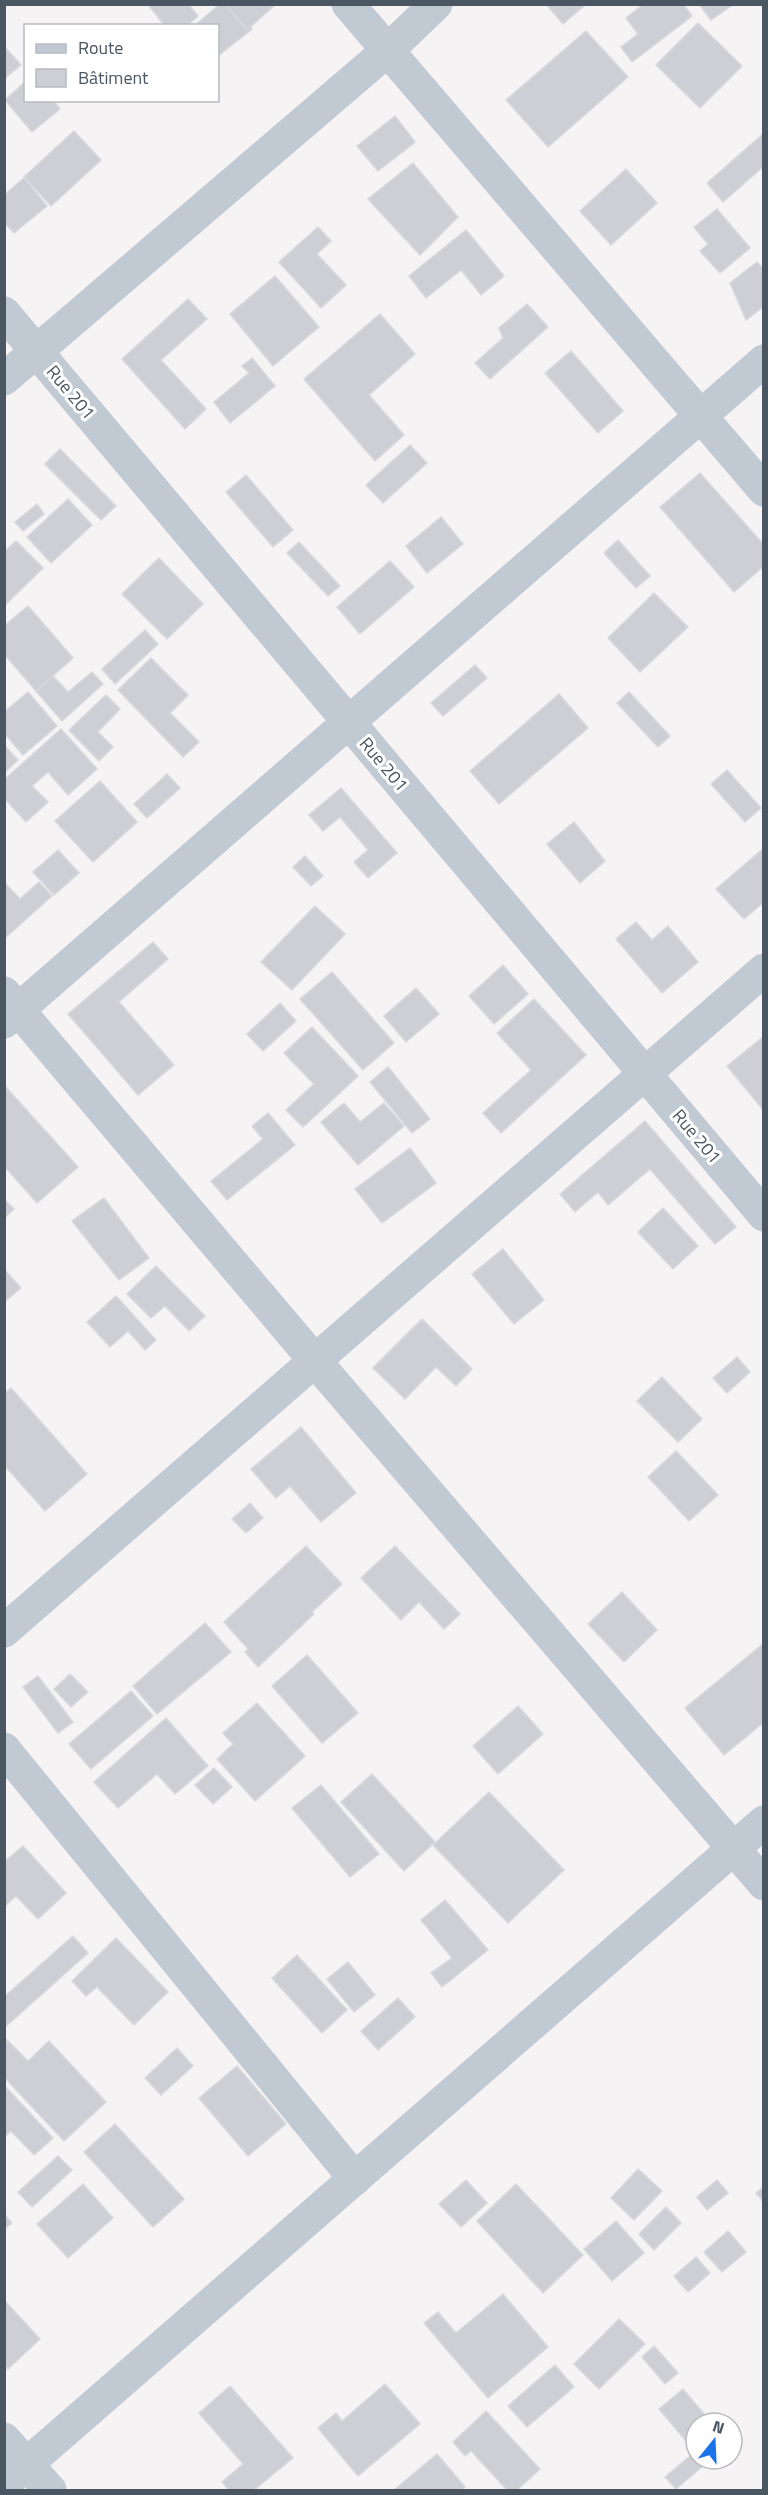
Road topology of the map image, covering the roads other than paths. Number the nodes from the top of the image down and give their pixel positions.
1 (348, 4) edge
2 (436, 4) edge
3 (387, 51) junction
4 (4, 313) edge
5 (37, 351) junction
6 (764, 361) edge
7 (4, 379) edge
8 (700, 415) junction
9 (764, 490) edge
10 (348, 722) junction
11 (764, 970) edge
12 (9, 1008) edge
13 (645, 1074) junction
14 (764, 1215) edge
15 (316, 1362) junction
16 (4, 1631) edge
17 (4, 1749) edge
18 (764, 1822) edge
19 (733, 1849) junction
20 (764, 1884) edge
21 (355, 2179) junction
22 (4, 2439) edge
23 (16, 2474) edge
24 (50, 2490) edge

1 - 3 street
2 - 3 street
3 - 5 street
3 - 8 street
4 - 5 street, Rue 201
5 - 7 street
5 - 10 street, Rue 201
6 - 8 street
8 - 9 street
8 - 10 street
10 - 12 street
10 - 13 street, Rue 201
11 - 13 street
12 - 15 street
13 - 14 street, Rue 201
13 - 15 street
15 - 16 street
15 - 19 street
17 - 21 street
18 - 19 street
19 - 20 street
19 - 21 street
21 - 23 street
22 - 23 street
23 - 24 street

